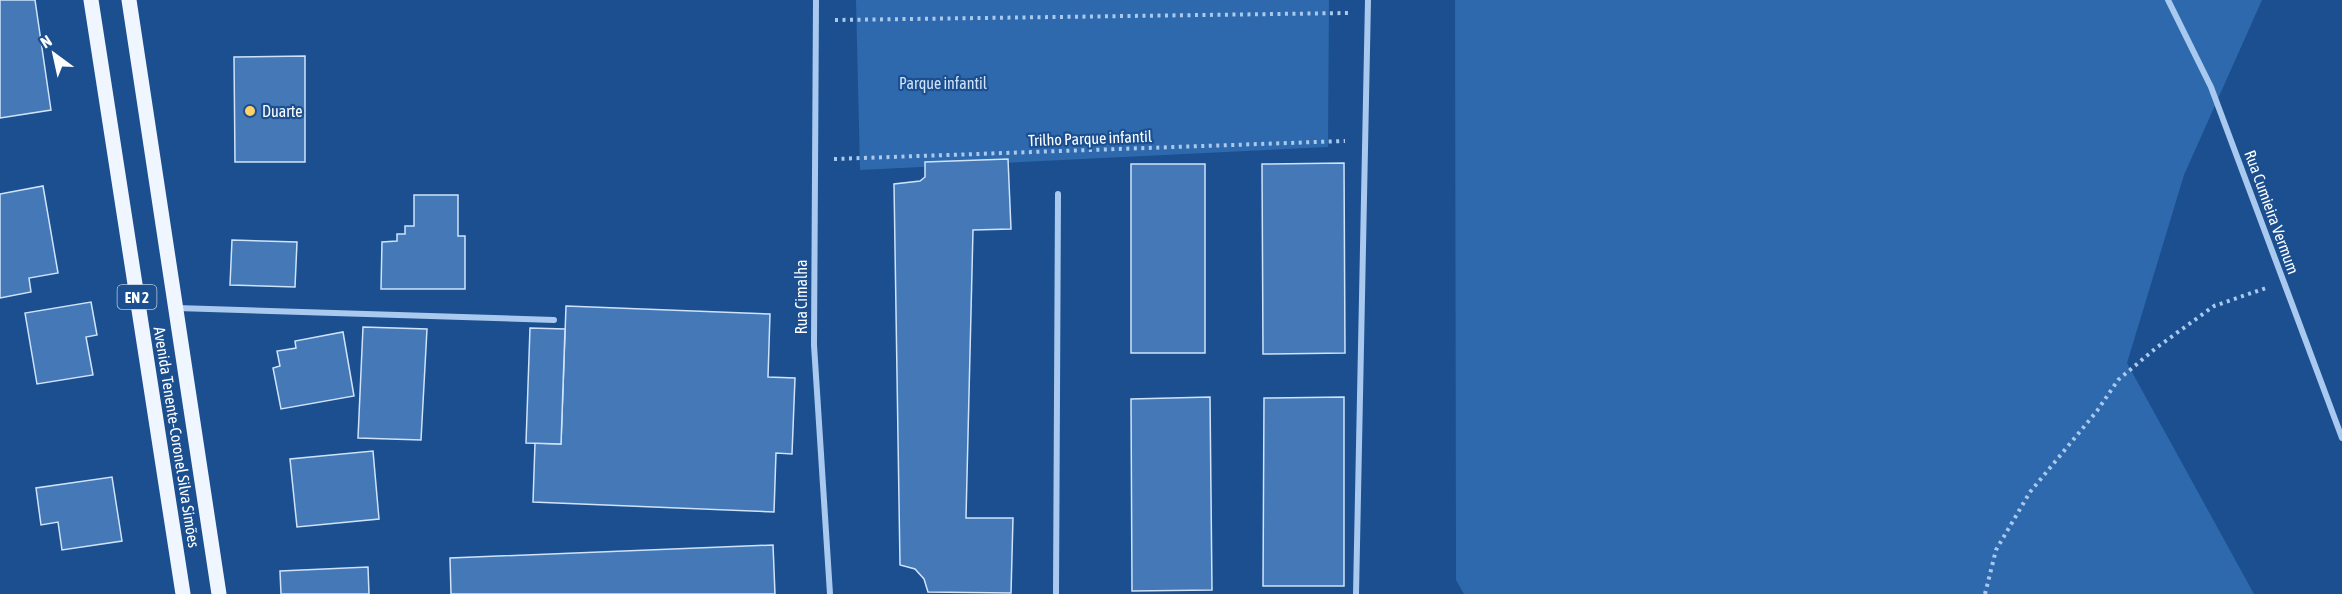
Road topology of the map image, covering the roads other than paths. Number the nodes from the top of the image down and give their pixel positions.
1 (91, 0) edge
2 (129, 0) edge
3 (816, 0) edge
4 (1368, 0) edge
5 (2168, 0) edge
6 (1058, 194) dead end
7 (176, 308) junction
8 (554, 320) dead end
9 (2342, 438) edge
10 (183, 594) edge
11 (219, 594) edge
12 (830, 594) edge
13 (1056, 594) edge
14 (1356, 594) edge

1 - 10 main road, Avenida Tenente-Coronel Silva Simões / EN 2
2 - 7 main road, Avenida Tenente-Coronel Silva Simões / EN 2
3 - 12 street, Rua Cimalha
4 - 14 street
5 - 9 street, Rua Cumieira Vermum
6 - 13 street
7 - 8 street
7 - 11 main road, Avenida Tenente-Coronel Silva Simões / EN 2

